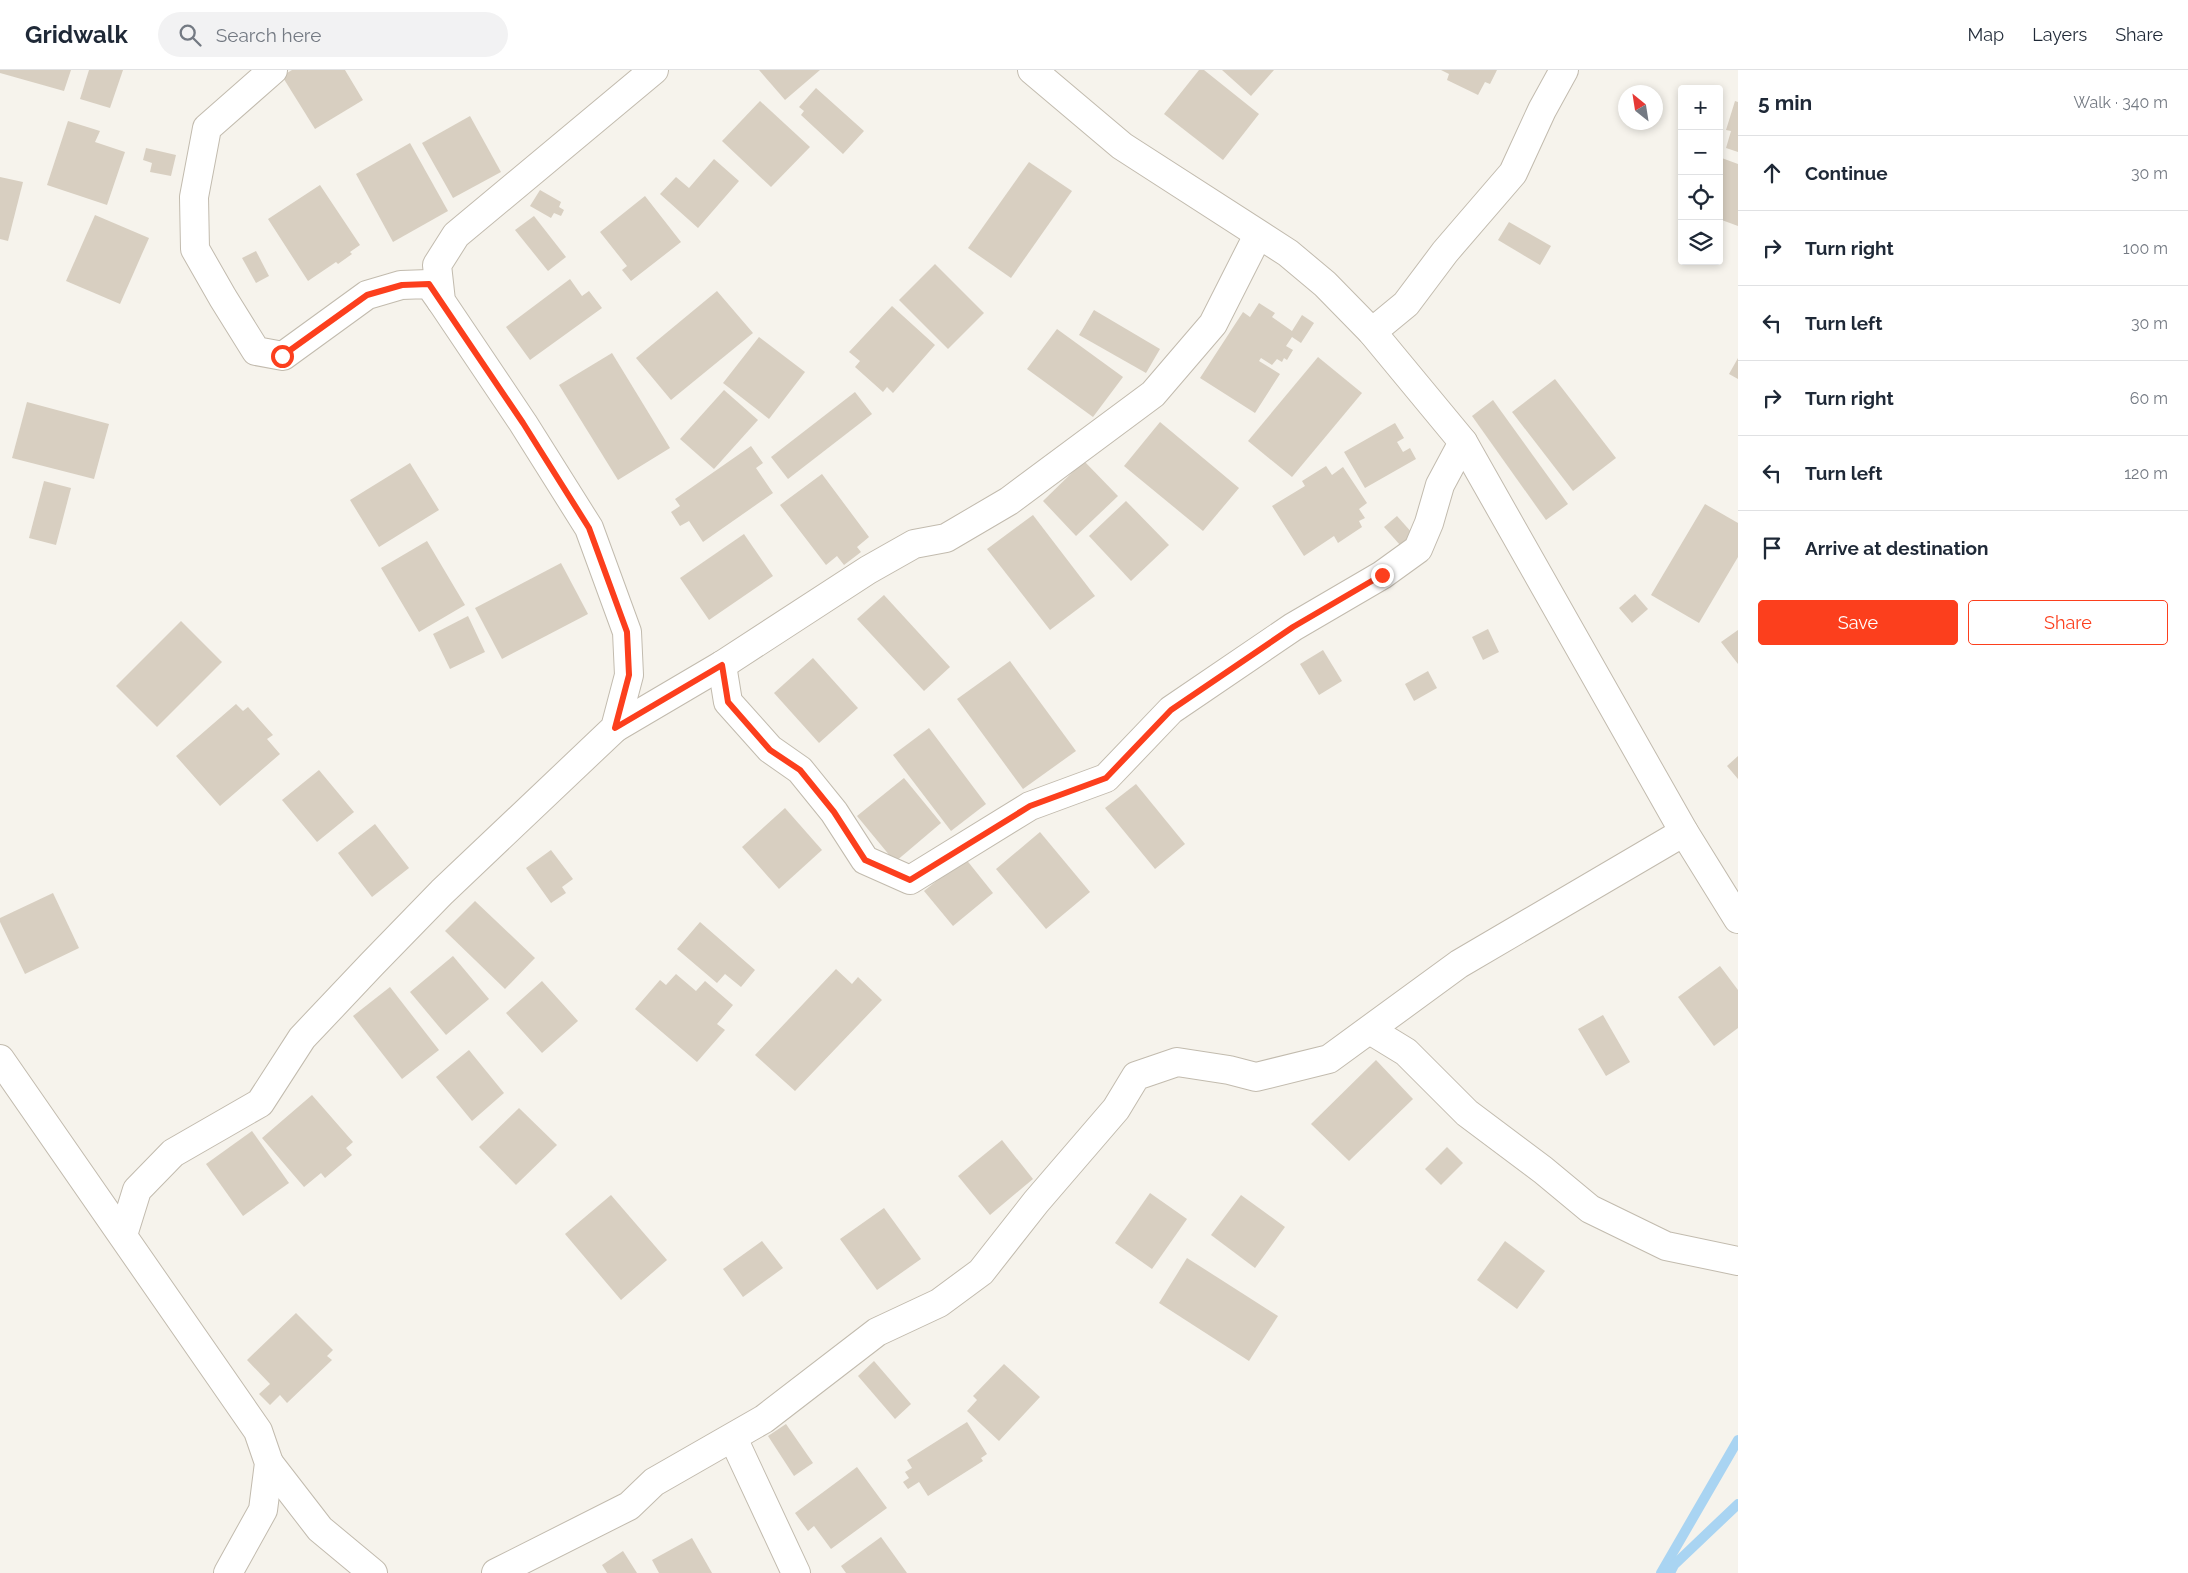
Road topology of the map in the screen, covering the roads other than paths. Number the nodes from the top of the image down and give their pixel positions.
1 (273, 70) edge
2 (654, 70) edge
3 (1032, 70) edge
4 (1564, 70) edge
5 (1258, 235) junction
6 (441, 301) junction
7 (1372, 332) junction
8 (1463, 442) junction
9 (722, 665) junction
10 (615, 728) junction
11 (1684, 832) junction
12 (1738, 919) edge
13 (1370, 1030) junction
14 (0, 1059) edge
15 (123, 1235) junction
16 (1738, 1261) edge
17 (733, 1438) junction
18 (269, 1463) junction
19 (228, 1573) edge
20 (372, 1573) edge
21 (496, 1573) edge
22 (796, 1573) edge

1 - 6 street
2 - 6 street
3 - 5 street
4 - 7 street
5 - 7 street
5 - 9 street
6 - 10 street
7 - 8 street
8 - 9 street
8 - 11 street
9 - 10 street
10 - 15 street
11 - 12 street
11 - 13 street
13 - 16 street
13 - 17 street
14 - 15 street
15 - 18 street
17 - 21 street
17 - 22 street
18 - 19 street
18 - 20 street

